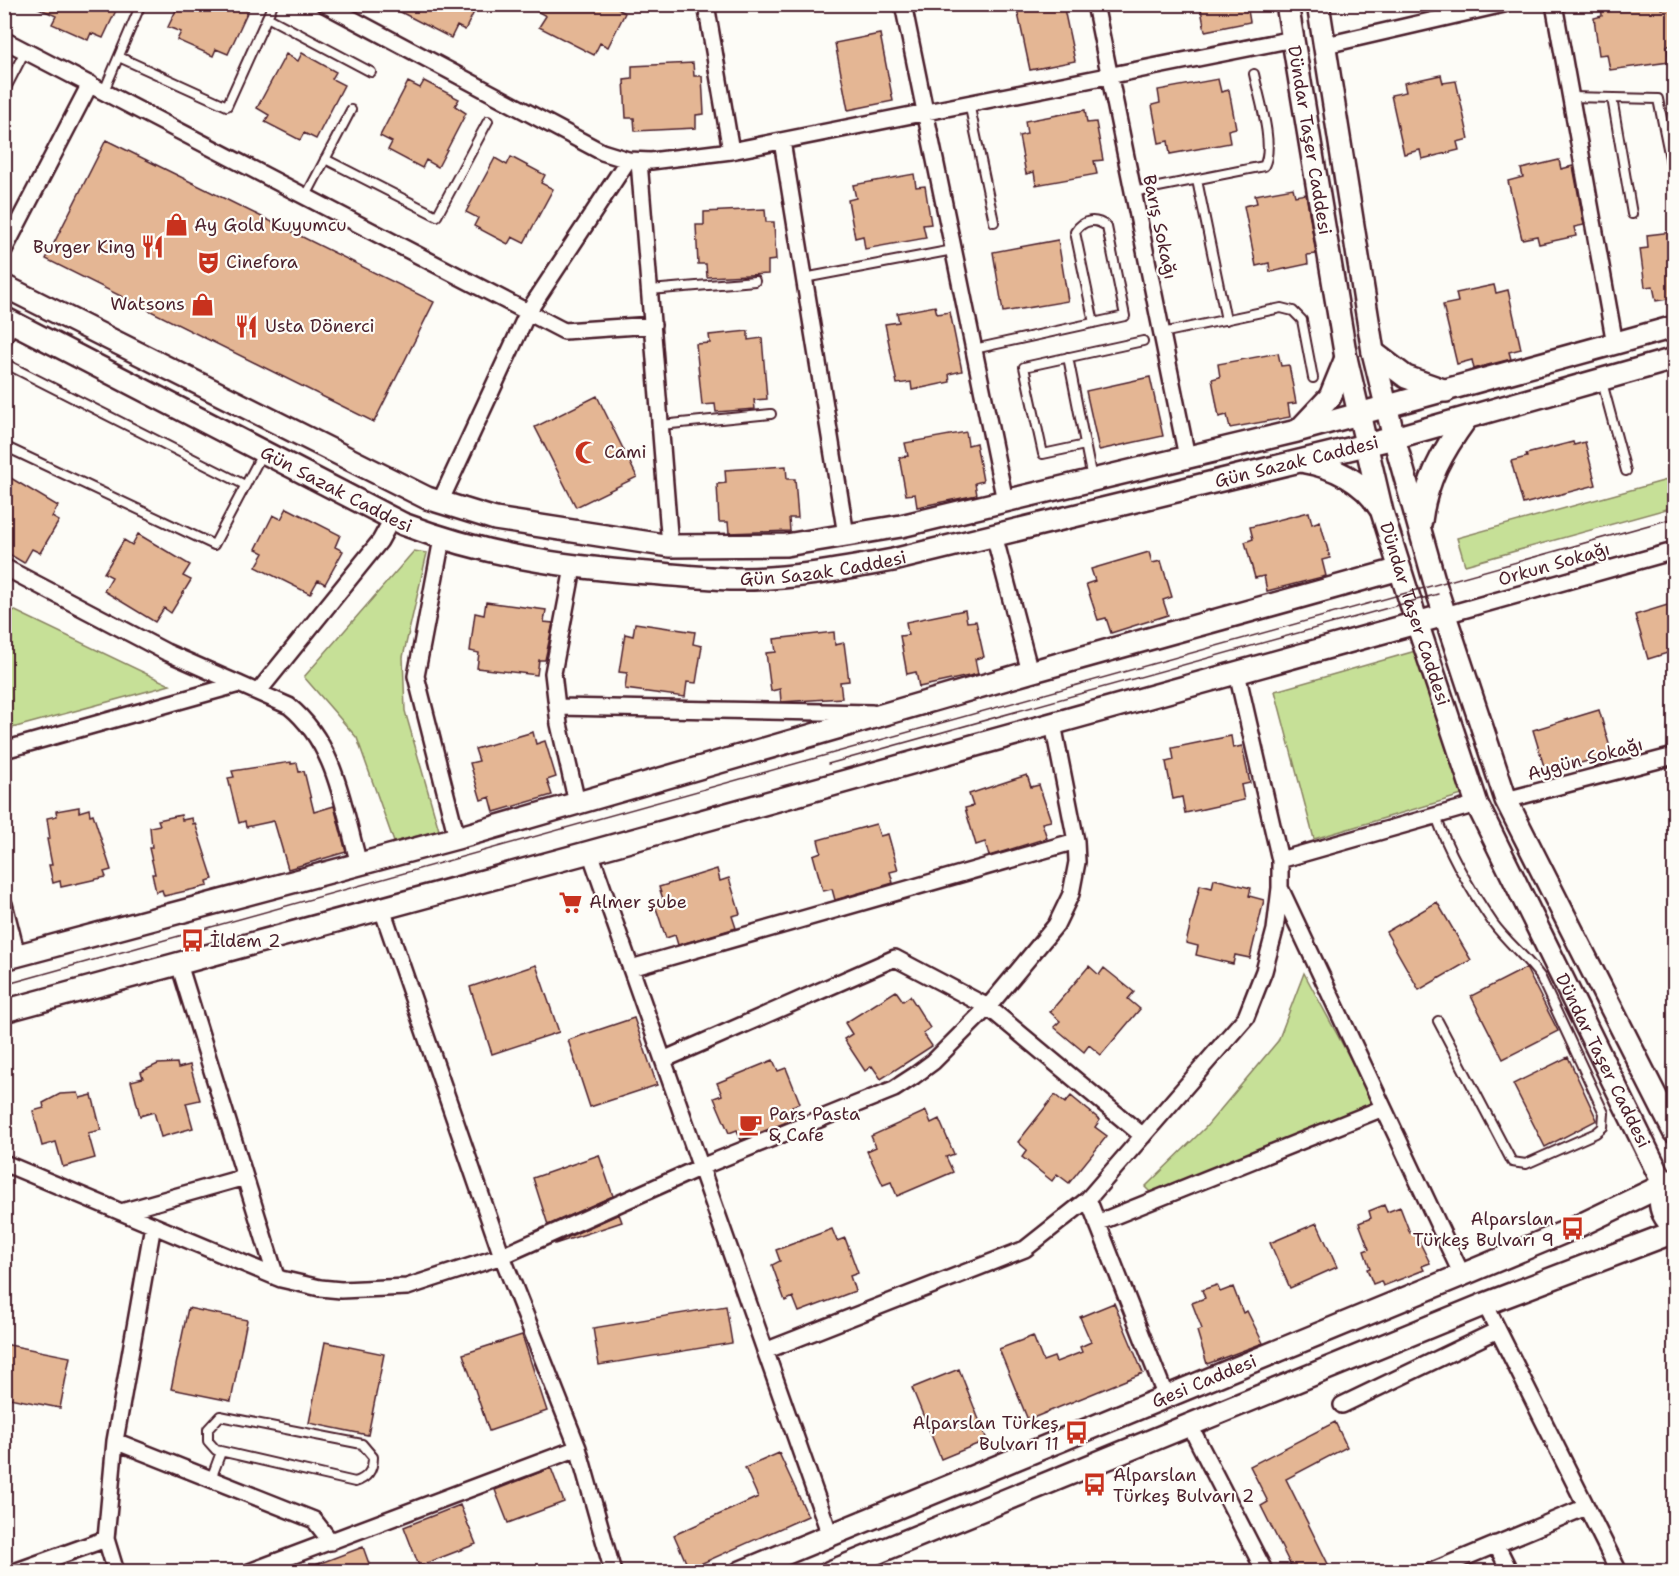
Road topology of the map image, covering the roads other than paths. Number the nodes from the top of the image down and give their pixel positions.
1 (141, 4) edge
2 (273, 4) edge
3 (324, 4) edge
4 (706, 4) edge
5 (903, 4) edge
6 (1095, 4) edge
7 (1287, 4) edge
8 (1318, 4) edge
9 (1504, 4) edge
10 (1554, 4) edge
11 (267, 16) junction
12 (1293, 39) junction
13 (4, 40) edge
14 (1326, 45) junction
15 (25, 51) junction
16 (119, 57) junction
17 (371, 72) dead end
18 (1254, 74) dead end
19 (1109, 75) junction
20 (7, 79) edge
21 (97, 88) junction
22 (4, 92) edge
23 (1570, 96) junction
24 (1612, 98) junction
25 (969, 103) junction
26 (351, 110) dead end
27 (925, 112) junction
28 (488, 121) dead end
29 (782, 141) junction
30 (731, 151) junction
31 (325, 159) junction
32 (634, 160) junction
33 (1674, 178) edge
34 (1197, 180) junction
35 (1133, 192) junction
36 (306, 196) junction
37 (1632, 214) dead end
38 (994, 222) dead end
39 (4, 250) edge
40 (953, 250) junction
41 (804, 278) junction
42 (755, 281) dead end
43 (4, 286) edge
44 (650, 291) junction
45 (528, 312) junction
46 (10, 320) edge
47 (1226, 320) junction
48 (1094, 323) junction
49 (652, 325) junction
50 (1674, 327) edge
51 (1162, 333) junction
52 (1143, 341) dead end
53 (1616, 344) junction
54 (4, 347) edge
55 (974, 349) junction
56 (1373, 352) junction
57 (1068, 357) junction
58 (1346, 358) junction
59 (1674, 359) edge
60 (4, 363) edge
61 (1313, 378) dead end
62 (1602, 380) junction
63 (1447, 391) junction
64 (1386, 408) junction
65 (771, 414) dead end
66 (1359, 416) junction
67 (1466, 419) junction
68 (661, 425) junction
69 (1297, 431) junction
70 (1394, 438) junction
71 (1085, 445) junction
72 (1367, 445) junction
73 (4, 446) edge
74 (263, 452) junction
75 (1187, 458) junction
76 (1302, 462) junction
77 (1626, 471) dead end
78 (1092, 480) junction
79 (245, 485) junction
80 (1005, 501) junction
81 (440, 502) junction
82 (1382, 512) junction
83 (392, 519) junction
84 (1420, 528) junction
85 (846, 535) junction
86 (994, 535) junction
87 (442, 538) junction
88 (670, 546) junction
89 (1674, 551) edge
90 (4, 567) edge
91 (573, 568) junction
92 (1400, 569) junction
93 (1445, 615) junction
94 (1417, 623) junction
95 (1030, 672) junction
96 (1237, 673) junction
97 (238, 684) junction
98 (258, 692) junction
99 (557, 707) junction
100 (888, 713) junction
101 (1053, 724) junction
102 (4, 750) edge
103 (1674, 756) edge
104 (1506, 800) junction
105 (578, 803) junction
106 (1478, 804) junction
107 (1436, 816) junction
108 (457, 838) junction
109 (1076, 841) junction
110 (590, 852) junction
111 (1280, 860) junction
112 (359, 864) junction
113 (1280, 888) junction
114 (4, 904) edge
115 (382, 909) junction
116 (11, 957) edge
117 (178, 964) junction
118 (631, 968) junction
119 (988, 1006) junction
120 (4, 1011) edge
121 (1438, 1021) dead end
122 (663, 1060) junction
123 (1383, 1108) junction
124 (1674, 1132) edge
125 (1143, 1136) junction
126 (4, 1162) edge
127 (701, 1167) junction
128 (245, 1177) junction
129 (1669, 1183) edge
130 (1088, 1200) junction
131 (121, 1212) junction
132 (1097, 1223) junction
133 (153, 1225) junction
134 (1672, 1235) edge
135 (502, 1256) junction
136 (1462, 1275) junction
137 (276, 1276) junction
138 (1485, 1304) junction
139 (1498, 1330) junction
140 (765, 1351) junction
141 (1166, 1397) junction
142 (1342, 1405) dead end
143 (1189, 1424) junction
144 (115, 1441) junction
145 (578, 1448) junction
146 (221, 1452) junction
147 (211, 1479) junction
148 (1586, 1507) junction
149 (830, 1535) junction
150 (106, 1539) junction
151 (332, 1542) junction
152 (1496, 1544) junction
153 (14, 1572) edge
154 (116, 1572) edge
155 (249, 1572) edge
156 (613, 1572) edge
157 (741, 1572) edge
158 (830, 1572) edge
159 (1265, 1572) edge
160 (1430, 1572) edge
161 (1510, 1572) edge
162 (1619, 1572) edge

1 - 16 lane
2 - 11 lane
3 - 32 street
4 - 30 street
5 - 27 street
6 - 19 street, Barış Sokağı
7 - 12 street, Dündar Taşer Caddesi
8 - 14 street, Dündar Taşer Caddesi
9 - 14 street
10 - 23 street
11 - 16 lane
11 - 17 lane
12 - 19 street
12 - 58 street, Dündar Taşer Caddesi
13 - 15 street
14 - 56 street, Dündar Taşer Caddesi
15 - 20 lane
15 - 21 street
16 - 21 lane
18 - 34 lane
19 - 25 street
19 - 35 street, Barış Sokağı
20 - 22 lane
21 - 36 street
21 - 39 street
23 - 24 lane
23 - 53 street
24 - 33 lane
24 - 37 lane
25 - 27 street
25 - 38 lane
26 - 31 lane
27 - 29 street
27 - 40 street
28 - 31 lane
29 - 30 street
29 - 41 street
30 - 32 street
31 - 36 lane
32 - 44 street
32 - 45 street
34 - 35 lane
34 - 47 lane
35 - 51 street, Barış Sokağı
36 - 45 street
40 - 41 lane
40 - 55 street
41 - 85 street
42 - 44 lane
43 - 81 street, Gün Sazak Caddesi
44 - 49 street
45 - 49 street
45 - 81 street
46 - 54 lane
46 - 74 street, Gün Sazak Caddesi
47 - 51 lane
47 - 61 lane
48 - 48 lane
48 - 55 lane
49 - 68 street
50 - 53 street, Gün Sazak Caddesi
51 - 75 street, Barış Sokağı
52 - 57 lane
53 - 63 street, Gün Sazak Caddesi
55 - 80 street
56 - 63 street
56 - 64 street, Dündar Taşer Caddesi
57 - 71 lane
57 - 71 lane
58 - 66 street, Dündar Taşer Caddesi
58 - 69 street
59 - 62 street, Gün Sazak Caddesi
60 - 79 lane
62 - 67 street, Gün Sazak Caddesi
62 - 77 lane
63 - 64 street, Gün Sazak Caddesi
64 - 66 street, Gün Sazak Caddesi
64 - 70 street, Dündar Taşer Caddesi
65 - 68 lane
66 - 69 street, Gün Sazak Caddesi
66 - 72 street, Dündar Taşer Caddesi
67 - 70 street, Gün Sazak Caddesi
67 - 84 street
68 - 88 street
69 - 75 street, Gün Sazak Caddesi
70 - 72 street, Gün Sazak Caddesi
70 - 84 street, Dündar Taşer Caddesi
71 - 78 lane
72 - 76 street, Gün Sazak Caddesi
72 - 82 street, Dündar Taşer Caddesi
73 - 79 lane
74 - 79 lane
74 - 83 street, Gün Sazak Caddesi
75 - 78 street, Gün Sazak Caddesi
76 - 82 street
76 - 86 street, Gün Sazak Caddesi
78 - 80 street, Gün Sazak Caddesi
80 - 85 street, Gün Sazak Caddesi
81 - 88 street, Gün Sazak Caddesi
82 - 92 street, Dündar Taşer Caddesi
83 - 87 street, Gün Sazak Caddesi
83 - 98 street
84 - 93 street, Dündar Taşer Caddesi
85 - 88 street, Gün Sazak Caddesi
86 - 91 street, Gün Sazak Caddesi
86 - 95 street
87 - 91 street, Gün Sazak Caddesi
87 - 108 street
89 - 93 street, Orkun Sokağı
90 - 97 street
91 - 99 street
92 - 94 street, Dündar Taşer Caddesi
92 - 95 street
93 - 94 street
93 - 104 street, Dündar Taşer Caddesi
94 - 96 street
94 - 106 street, Dündar Taşer Caddesi
95 - 100 street
96 - 101 street
96 - 111 street
97 - 98 street
97 - 102 street
98 - 112 street
99 - 100 street
99 - 105 street
100 - 105 street
101 - 109 street
101 - 110 street
103 - 104 street, Aygün Sokağı
104 - 124 street, Dündar Taşer Caddesi
105 - 108 street
106 - 107 street
106 - 129 street, Dündar Taşer Caddesi
107 - 111 street
107 - 121 lane
108 - 112 street
109 - 118 street
109 - 119 street
110 - 115 street
110 - 118 street
111 - 113 street
112 - 116 street
113 - 123 street
113 - 125 street
114 - 116 street
115 - 117 street
115 - 135 street
117 - 120 street
117 - 128 street
118 - 122 street
119 - 122 street
119 - 125 street
119 - 127 street
122 - 127 street
123 - 132 street
123 - 136 street
125 - 130 street
126 - 131 street
127 - 135 street
127 - 140 street
128 - 131 street
128 - 137 street
129 - 134 street
129 - 136 street, Gesi Caddesi
130 - 132 street
130 - 140 street
131 - 133 street
132 - 141 street
133 - 137 street
133 - 144 street
134 - 138 street, Gesi Caddesi
135 - 137 street
135 - 145 street
136 - 141 street, Gesi Caddesi
138 - 139 street
138 - 143 street, Gesi Caddesi
139 - 142 street
139 - 148 street
140 - 149 street
141 - 149 street, Gesi Caddesi
143 - 158 street, Gesi Caddesi
143 - 159 street
144 - 147 street
144 - 150 street
145 - 151 street
145 - 156 street
146 - 146 lane
146 - 147 lane
147 - 151 street
148 - 152 street
148 - 162 street
149 - 157 street, Gesi Caddesi
150 - 153 street
150 - 154 street
151 - 155 street
152 - 160 street
152 - 161 street

